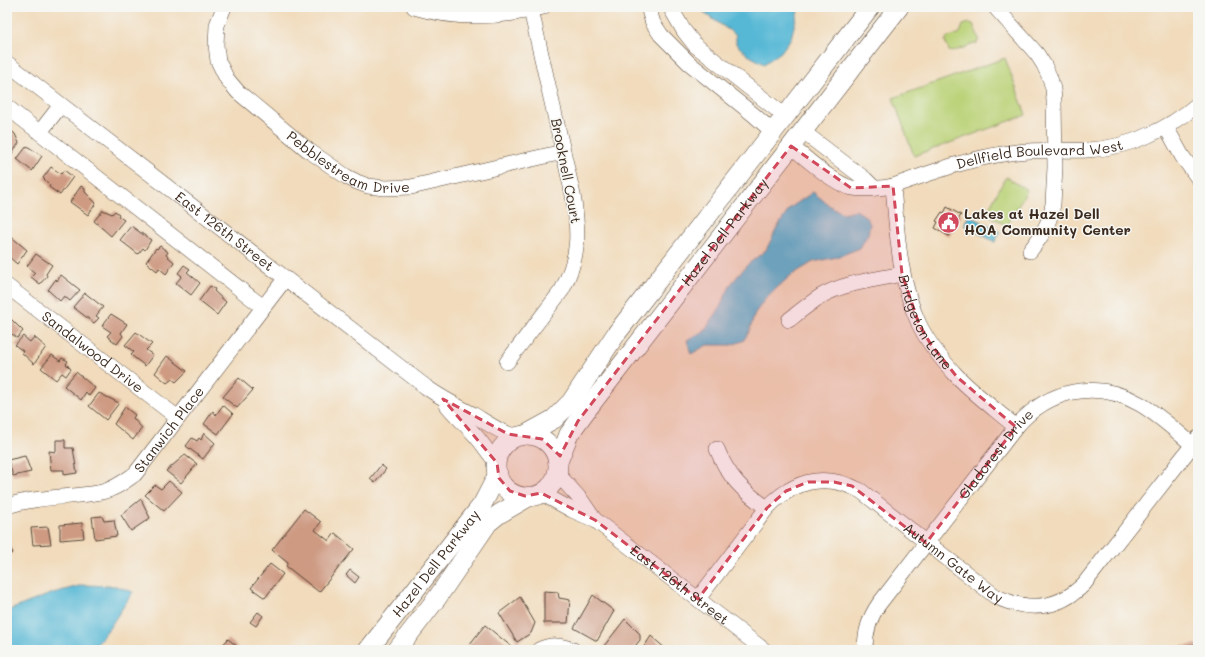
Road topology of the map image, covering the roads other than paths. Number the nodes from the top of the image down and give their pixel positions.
1 (224, 7) edge
2 (414, 7) edge
3 (648, 7) edge
4 (670, 7) edge
5 (870, 7) edge
6 (899, 7) edge
7 (995, 7) edge
8 (537, 9) edge
9 (7, 63) edge
10 (1198, 104) edge
11 (61, 105) junction
12 (7, 107) edge
13 (785, 116) junction
14 (1166, 127) junction
15 (802, 131) junction
16 (40, 132) junction
17 (773, 132) junction
18 (791, 146) junction
19 (1055, 150) junction
20 (563, 152) junction
21 (1198, 178) edge
22 (893, 186) junction
23 (874, 188) junction
24 (1030, 251) dead end
25 (902, 274) junction
26 (285, 279) junction
27 (7, 286) edge
28 (263, 307) junction
29 (789, 320) dead end
30 (507, 362) dead end
31 (443, 399) junction
32 (178, 418) junction
33 (1016, 427) junction
34 (521, 436) junction
35 (1196, 442) edge
36 (717, 449) dead end
37 (497, 468) junction
38 (557, 468) junction
39 (536, 495) junction
40 (7, 506) edge
41 (767, 508) junction
42 (595, 520) junction
43 (926, 543) junction
44 (698, 599) junction
45 (368, 650) edge
46 (397, 650) edge
47 (539, 650) edge
48 (572, 650) edge
49 (764, 650) edge
50 (865, 650) edge

1 - 20 street, Pebblestream Drive
2 - 8 street
3 - 17 street
4 - 13 street
5 - 13 main road, Hazel Dell Parkway
6 - 15 main road, Hazel Dell Parkway
7 - 19 street
8 - 20 street, Brooknell Court
9 - 11 street, East 126th Street
10 - 14 street, Dellfield Boulevard West
11 - 16 street
11 - 26 street, East 126th Street
12 - 16 street
13 - 17 main road, Hazel Dell Parkway
14 - 19 street, Dellfield Boulevard West
14 - 21 street
15 - 18 main road, Hazel Dell Parkway
15 - 23 street
16 - 28 street
17 - 34 main road, Hazel Dell Parkway
18 - 23 street, Dellfield Boulevard West
18 - 38 main road, Hazel Dell Parkway
19 - 22 street, Dellfield Boulevard West
19 - 24 street
20 - 30 street, Brooknell Court
22 - 23 street, Dellfield Boulevard West
22 - 25 street, Bridgeton Lane
25 - 29 street
25 - 33 street, Bridgeton Lane
26 - 28 street, Stanwich Place
26 - 31 street, East 126th Street
27 - 32 street, Sandalwood Drive
28 - 32 street, Stanwich Place
31 - 34 street, East 126th Street
31 - 37 street, East 126th Street
32 - 40 street, Stanwich Place
33 - 35 street, Gladcrest Drive
33 - 43 street, Gladcrest Drive
34 - 37 main road
34 - 38 main road
35 - 43 street, Autumn Gate Way
36 - 41 street
37 - 39 main road
37 - 45 main road, Hazel Dell Parkway
38 - 39 main road
38 - 42 street, East 126th Street
39 - 42 street, East 126th Street
39 - 46 main road, Hazel Dell Parkway
41 - 43 street, Autumn Gate Way
41 - 44 street, Autumn Gate Way
42 - 44 street, East 126th Street
43 - 50 street, Gladcrest Drive
44 - 49 street, East 126th Street
47 - 48 street

